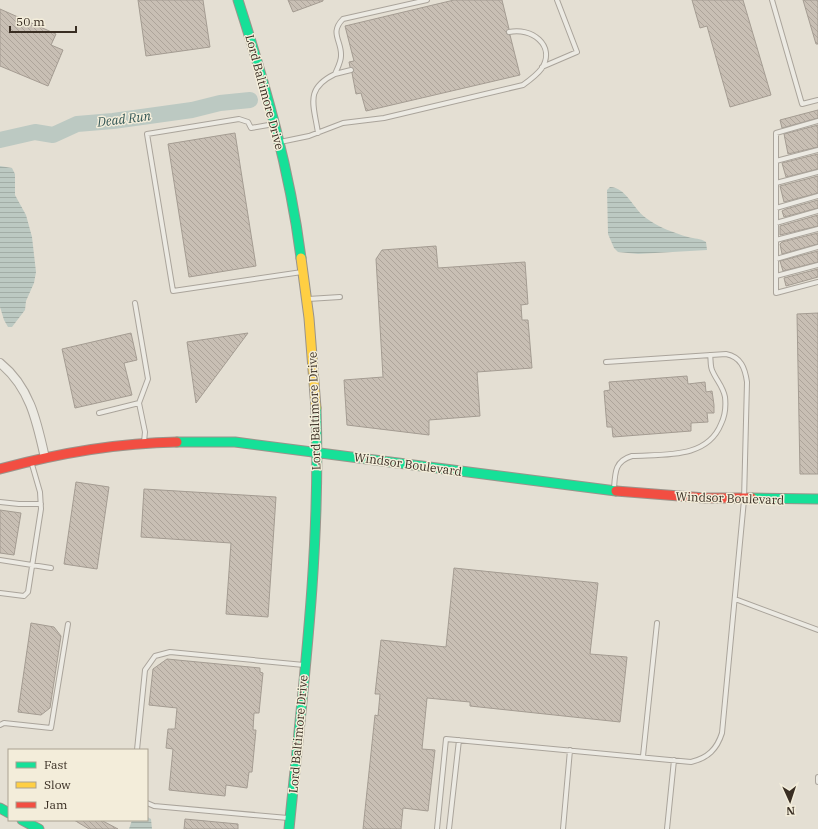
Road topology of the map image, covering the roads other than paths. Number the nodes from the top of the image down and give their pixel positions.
1 (238, 0) edge
2 (427, 0) edge
3 (557, 0) edge
4 (772, 0) edge
5 (509, 32) dead end
6 (542, 67) junction
7 (351, 70) dead end
8 (335, 74) junction
9 (818, 100) edge
10 (818, 122) edge
11 (275, 124) junction
12 (318, 133) junction
13 (280, 142) junction
14 (818, 150) edge
15 (776, 161) junction
16 (818, 172) edge
17 (776, 183) junction
18 (818, 196) edge
19 (776, 208) junction
20 (818, 211) edge
21 (776, 223) junction
22 (818, 229) edge
23 (776, 240) junction
24 (818, 247) edge
25 (776, 259) junction
26 (818, 265) edge
27 (304, 272) junction
28 (776, 276) junction
29 (818, 282) edge
30 (340, 297) dead end
31 (308, 299) junction
32 (134, 303) dead end
33 (710, 355) junction
34 (606, 362) dead end
35 (0, 363) edge
36 (139, 403) junction
37 (99, 413) dead end
38 (144, 442) junction
39 (317, 452) junction
40 (44, 458) junction
41 (31, 461) junction
42 (0, 469) edge
43 (613, 491) junction
44 (744, 500) junction
45 (818, 500) edge
46 (0, 502) edge
47 (41, 504) junction
48 (0, 560) edge
49 (32, 565) junction
50 (51, 568) dead end
51 (0, 593) edge
52 (735, 600) junction
53 (657, 623) dead end
54 (68, 624) dead end
55 (818, 630) edge
56 (305, 665) junction
57 (0, 725) edge
58 (459, 740) junction
59 (137, 749) edge
60 (570, 750) junction
61 (643, 756) junction
62 (674, 760) junction
63 (818, 777) edge
64 (818, 782) edge
65 (148, 803) edge
66 (290, 819) junction
67 (24, 821) edge
68 (39, 829) edge
69 (290, 829) edge
70 (437, 829) edge
71 (449, 829) edge
72 (563, 829) edge
73 (667, 829) edge

1 - 11 main road, Lord Baltimore Drive
2 - 8 lane
3 - 6 lane
4 - 9 lane
5 - 6 lane
6 - 12 lane
7 - 8 lane
8 - 12 lane
10 - 15 lane
11 - 13 main road, Lord Baltimore Drive
11 - 27 lane
12 - 13 lane
13 - 27 main road, Lord Baltimore Drive
14 - 15 lane
15 - 17 lane
16 - 17 lane
17 - 19 lane
18 - 19 lane
19 - 21 lane
20 - 21 lane
21 - 23 lane
22 - 23 lane
23 - 25 lane
24 - 25 lane
25 - 28 lane
26 - 28 lane
27 - 31 main road, Lord Baltimore Drive
28 - 29 lane
30 - 31 lane
31 - 39 main road, Lord Baltimore Drive
32 - 36 lane
33 - 34 lane
33 - 43 lane
33 - 44 lane
35 - 40 street
36 - 37 lane
36 - 38 lane
38 - 39 main road, Windsor Boulevard
38 - 40 main road, Windsor Boulevard
39 - 43 main road, Windsor Boulevard
39 - 56 main road, Lord Baltimore Drive
40 - 41 main road, Windsor Boulevard
41 - 42 main road, Windsor Boulevard
41 - 47 lane
43 - 44 main road, Windsor Boulevard
44 - 45 main road, Windsor Boulevard
44 - 52 lane
46 - 47 lane
47 - 49 lane
48 - 49 lane
49 - 50 lane
49 - 51 lane
52 - 55 lane
52 - 62 lane
53 - 61 lane
54 - 57 lane
56 - 59 lane
56 - 66 main road, Lord Baltimore Drive
58 - 60 lane
58 - 70 lane
58 - 71 lane
60 - 61 lane
60 - 72 lane
61 - 62 lane
62 - 73 lane
63 - 64 lane
65 - 66 lane
66 - 69 main road, Lord Baltimore Drive
67 - 68 main road

